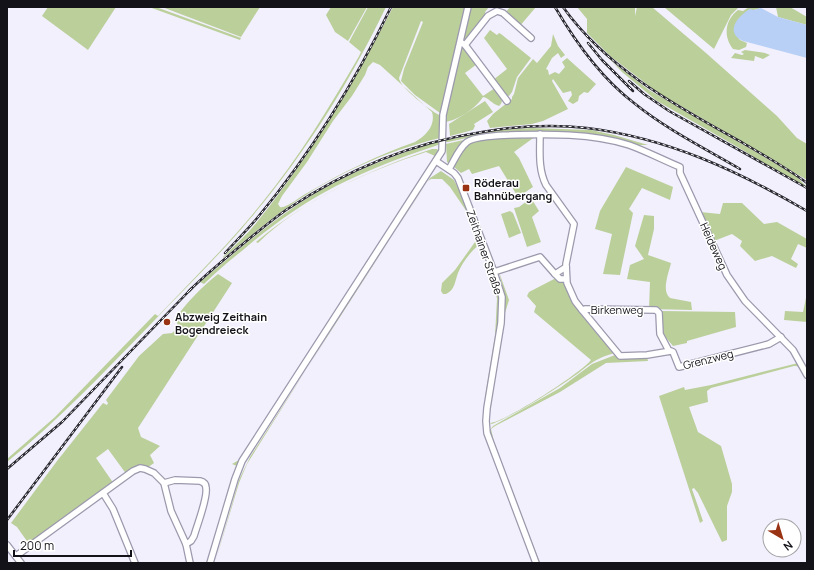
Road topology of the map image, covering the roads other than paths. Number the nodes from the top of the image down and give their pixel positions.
1 (468, 7) edge
2 (531, 38) dead end
3 (462, 44) junction
4 (507, 101) dead end
5 (540, 134) junction
6 (436, 162) junction
7 (449, 169) junction
8 (566, 267) junction
9 (494, 272) junction
10 (555, 274) junction
11 (566, 279) junction
12 (582, 310) junction
13 (781, 337) junction
14 (670, 351) junction
15 (807, 374) edge
16 (164, 483) junction
17 (103, 493) junction
18 (186, 544) junction
19 (7, 545) edge
20 (16, 556) junction
21 (21, 563) edge
22 (135, 563) edge
23 (190, 563) edge
24 (210, 563) edge
25 (536, 563) edge

1 - 3 street
2 - 3 street
3 - 4 street
3 - 6 street
5 - 7 street
5 - 8 street
5 - 13 street, Heideweg
6 - 7 street, Zeithainer Straße
6 - 24 street
7 - 9 street, Zeithainer Straße
8 - 10 street
8 - 11 street
9 - 10 street
9 - 25 street, Zeithainer Straße
10 - 11 street
11 - 12 street
12 - 14 street, Grenzweg
12 - 14 street, Birkenweg
13 - 14 street, Grenzweg
13 - 15 street, Heideweg
16 - 17 street
16 - 18 street
16 - 18 street
17 - 20 street
17 - 22 street
18 - 23 street
19 - 20 street
20 - 21 street

